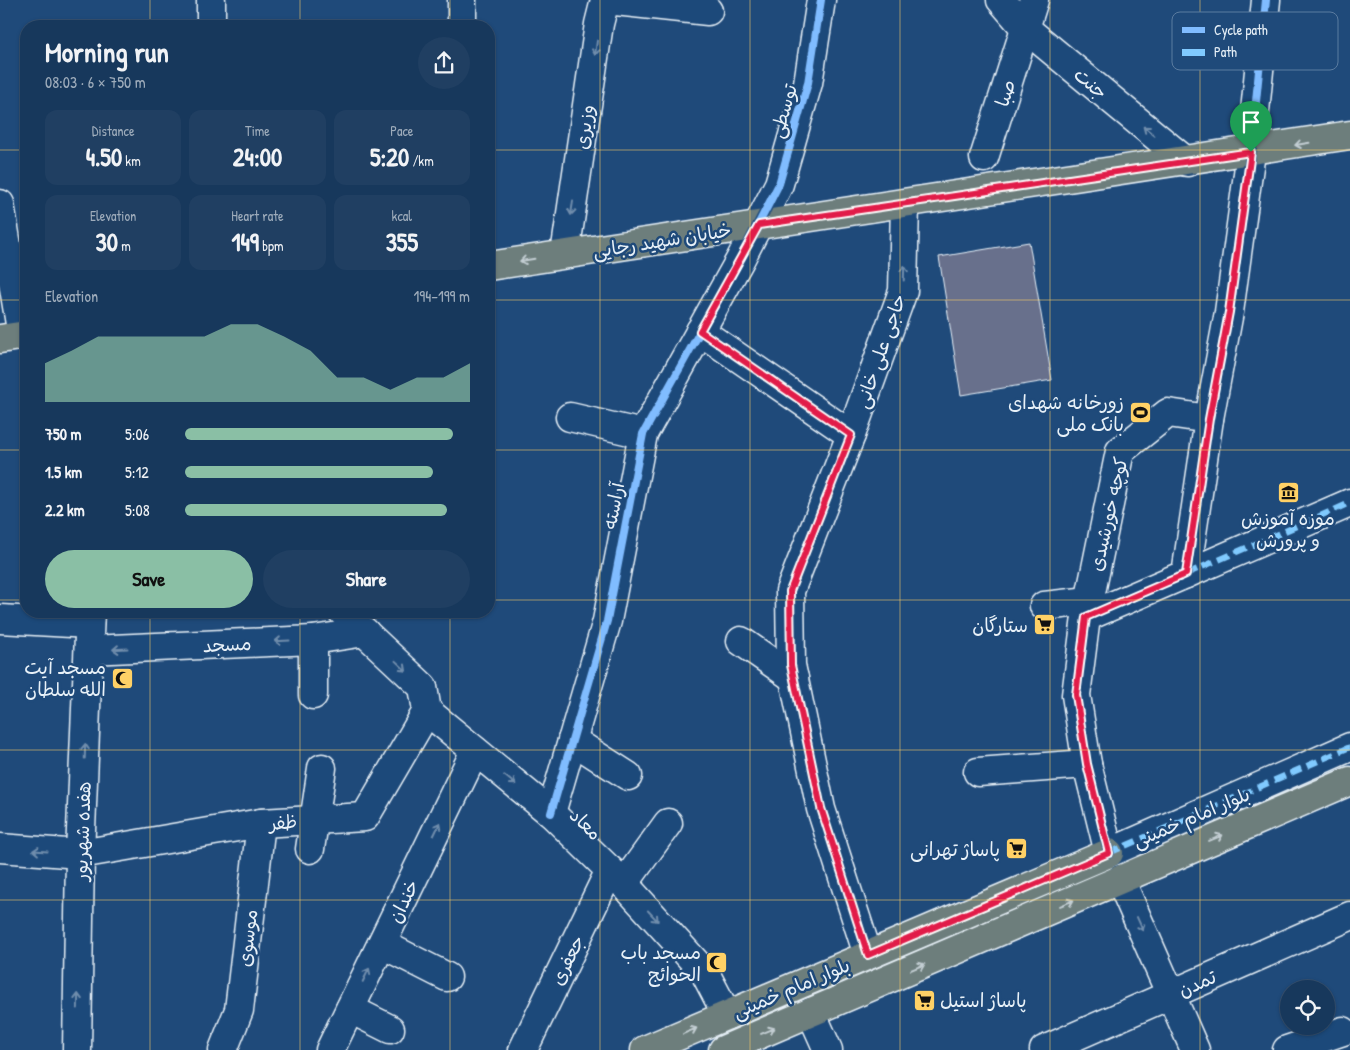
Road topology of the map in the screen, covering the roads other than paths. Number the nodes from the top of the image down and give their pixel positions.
1 (462, 0) edge
2 (606, 0) edge
3 (822, 0) edge
4 (1001, 0) edge
5 (1034, 0) edge
6 (708, 11) dead end
7 (462, 20) edge
8 (1026, 28) junction
9 (1259, 70) edge
10 (1350, 136) edge
11 (1251, 152) junction
12 (984, 158) dead end
13 (1187, 162) junction
14 (0, 204) edge
15 (905, 204) junction
16 (759, 225) junction
17 (565, 254) junction
18 (495, 265) edge
19 (700, 331) junction
20 (16, 337) edge
21 (570, 418) dead end
22 (1209, 419) junction
23 (643, 434) junction
24 (851, 435) junction
25 (1350, 503) edge
26 (1186, 574) junction
27 (1044, 606) dead end
28 (1087, 609) junction
29 (0, 619) edge
30 (367, 622) edge
31 (89, 628) edge
32 (313, 640) junction
33 (741, 641) dead end
34 (794, 678) junction
35 (313, 695) dead end
36 (428, 711) junction
37 (572, 740) junction
38 (1350, 747) edge
39 (475, 751) junction
40 (1087, 764) junction
41 (322, 768) dead end
42 (978, 772) dead end
43 (628, 776) dead end
44 (1350, 781) edge
45 (551, 813) junction
46 (314, 820) junction
47 (261, 823) junction
48 (668, 823) dead end
49 (0, 848) edge
50 (310, 849) dead end
51 (1109, 853) junction
52 (80, 854) junction
53 (617, 877) junction
54 (1120, 880) junction
55 (1350, 916) edge
56 (382, 944) junction
57 (868, 955) junction
58 (447, 976) dead end
59 (1171, 994) junction
60 (350, 1009) junction
61 (811, 1012) junction
62 (727, 1016) junction
63 (390, 1029) dead end
64 (1343, 1031) dead end
65 (77, 1050) edge
66 (223, 1050) edge
67 (330, 1050) edge
68 (524, 1050) edge
69 (645, 1050) edge
70 (723, 1050) edge
71 (828, 1050) edge
72 (1044, 1050) edge
73 (1195, 1050) edge
74 (1287, 1050) edge

1 - 7 street
2 - 6 street
2 -> 17 street, وزیری
3 - 16 street, توسطی
4 - 8 street, جنت
5 - 8 street, صبا
8 - 12 street, صبا
13 -> 8 street, جنت
9 - 11 street
10 -> 11 main road, خیابان شهید رجایی
11 - 13 main road, خیابان شهید رجایی
11 - 22 street
13 - 15 main road, خیابان شهید رجایی
14 - 20 street
15 - 16 main road, خیابان شهید رجایی
24 -> 15 street, حاجی علی خانی
16 - 17 main road, خیابان شهید رجایی
16 - 19 street, آراسته
17 -> 18 main road, خیابان شهید رجایی
19 - 23 street, آراسته
19 - 24 street
21 - 23 street
22 - 26 street
22 - 28 street, کوچه خورشیدی
23 - 37 street, آراسته
24 - 34 street, حاجی علی خانی
25 - 26 street
26 - 28 street
27 - 28 street
28 - 40 street, کوچه خورشیدی
29 - 31 street, مسجد
30 - 32 street, مسجد
30 -> 36 street
32 -> 31 street, مسجد
52 -> 31 street, هفده شهریور
32 - 35 street
33 - 34 street
34 - 57 street, حاجی علی خانی
36 - 39 street, معاد
36 - 46 street, ظفر
37 - 43 street
37 - 45 street, آراسته
38 - 51 street, بلوار امام خمینی
39 -> 45 street, معاد
56 -> 39 street, خندان
40 - 42 street
40 - 51 street, کوچه خورشیدی
41 - 46 street
54 -> 44 main road, بلوار امام خمینی
45 - 53 street, معاد
46 - 47 street, ظفر
46 - 50 street
47 - 52 street, ظفر
47 - 66 street, موسوی
48 - 53 street, جعفری
52 -> 49 street, ظفر
51 - 57 main road, بلوار امام خمینی
65 -> 52 street, هفده شهریور
53 -> 62 street, معاد
53 - 68 street, جعفری
54 -> 59 street
61 -> 54 main road, بلوار امام خمینی
55 - 59 street, تمدن
56 - 58 street
60 -> 56 street, خندان
57 - 62 main road, بلوار امام خمینی
59 - 72 street, تمدن
59 - 73 street
60 - 63 street
60 - 67 street, خندان
70 -> 61 main road, بلوار امام خمینی
61 - 71 street
69 -> 62 main road, بلوار امام خمینی
64 - 74 street

